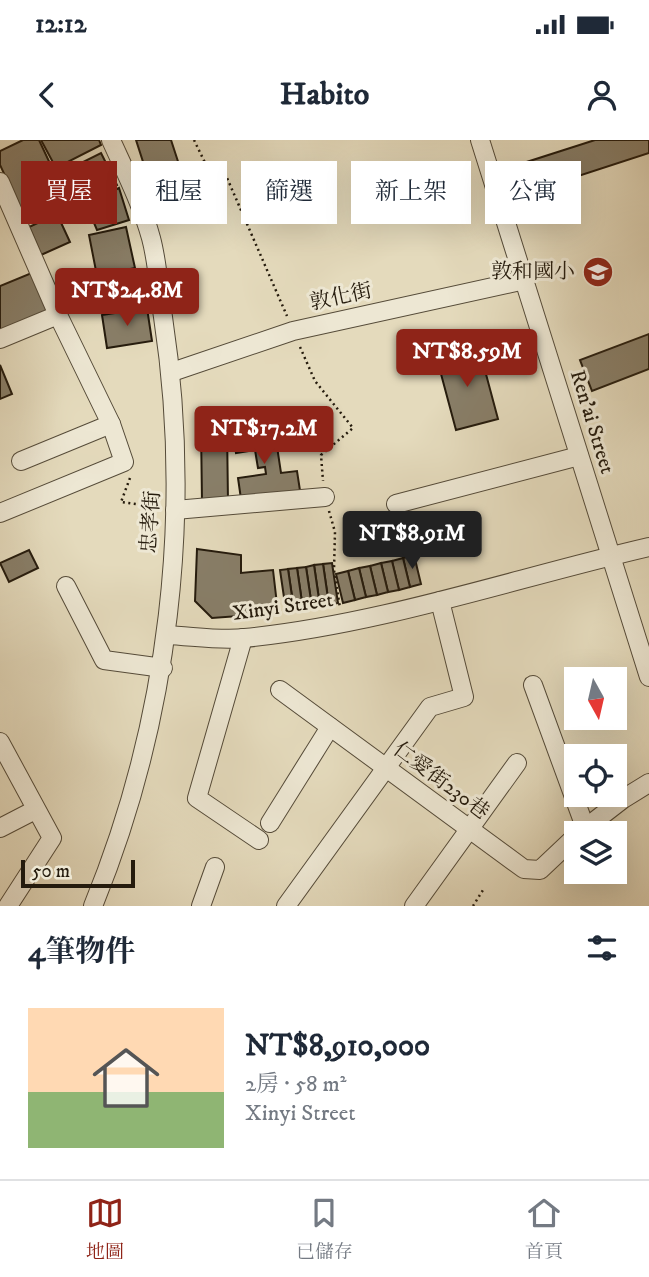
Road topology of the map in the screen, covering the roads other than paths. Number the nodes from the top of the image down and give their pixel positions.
1 (111, 140) edge
2 (480, 140) edge
3 (0, 182) edge
4 (525, 280) junction
5 (58, 315) junction
6 (0, 339) edge
7 (172, 372) junction
8 (111, 424) junction
9 (579, 456) junction
10 (21, 461) dead end
11 (326, 497) road end
12 (396, 504) dead end
13 (175, 510) junction
14 (0, 513) edge
15 (649, 547) edge
16 (610, 556) junction
17 (66, 586) dead end
18 (440, 601) junction
19 (166, 635) junction
20 (243, 638) junction
21 (163, 667) junction
22 (649, 677) edge
23 (533, 685) dead end
24 (280, 691) dead end
25 (330, 727) junction
26 (0, 742) edge
27 (517, 763) dead end
28 (385, 767) junction
29 (649, 783) edge
30 (35, 810) junction
31 (576, 821) edge
32 (595, 821) edge
33 (270, 823) dead end
34 (0, 828) edge
35 (469, 830) junction
36 (259, 840) dead end
37 (564, 847) edge
38 (215, 867) dead end
39 (8, 906) edge
40 (93, 906) edge
41 (201, 906) edge
42 (286, 906) edge
43 (414, 906) edge

1 - 7 street, 忠孝街
2 - 4 street, Ren’ai Street
3 - 5 street
4 - 7 street, 敦化街
4 - 9 street, Ren’ai Street
5 - 6 street
5 - 8 street
7 - 13 street, 忠孝街
8 - 10 street
8 - 14 street
9 - 12 street
9 - 16 street, Ren’ai Street
11 - 13 street
13 - 19 street, 忠孝街
15 - 16 street, Xinyi Street
16 - 18 street, Xinyi Street
16 - 22 street, Ren’ai Street
17 - 21 street
18 - 20 street, Xinyi Street
18 - 28 street
19 - 20 street, Xinyi Street
19 - 21 street, 忠孝街
20 - 36 street
21 - 40 street, 忠孝街
23 - 31 street
24 - 25 street, 仁愛街230巷
25 - 28 street, 仁愛街230巷
25 - 33 street
26 - 30 street
27 - 35 street
28 - 35 street, 仁愛街230巷
28 - 42 street
29 - 32 street, 仁愛街230巷
30 - 34 street
30 - 39 street
35 - 37 street, 仁愛街230巷
35 - 43 street
38 - 41 street

